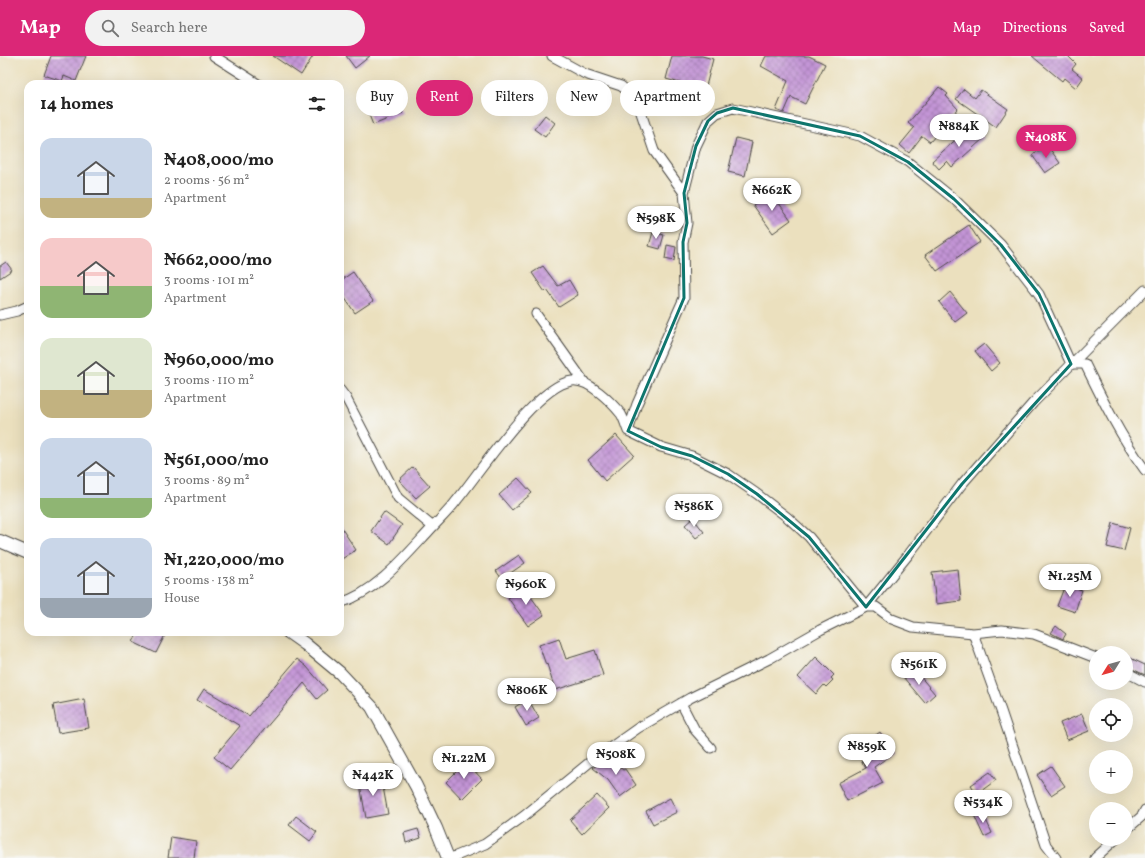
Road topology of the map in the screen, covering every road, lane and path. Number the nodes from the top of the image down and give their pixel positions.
1 (214, 56) edge
2 (557, 57) edge
3 (252, 80) edge
4 (684, 193) junction
5 (1145, 290) edge
6 (24, 308) edge
7 (536, 314) dead end
8 (0, 315) edge
9 (1071, 364) junction
10 (585, 383) junction
11 (344, 395) edge
12 (628, 431) junction
13 (1145, 470) edge
14 (432, 527) junction
15 (0, 541) edge
16 (24, 551) edge
17 (344, 602) edge
18 (866, 607) junction
19 (973, 633) junction
20 (294, 636) edge
21 (1089, 655) edge
22 (1133, 676) edge
23 (1145, 682) edge
24 (681, 703) junction
25 (711, 748) dead end
26 (1145, 810) edge
27 (1133, 824) edge
28 (1108, 846) edge
29 (448, 858) edge
30 (451, 858) edge
31 (1056, 858) edge
32 (1095, 858) edge

1 - 3 street
2 - 4 street
4 - 9 street
4 - 12 street
5 - 9 street
6 - 8 street
7 - 10 street
9 - 13 street
9 - 18 street
10 - 12 street
10 - 14 street
11 - 14 street
12 - 18 street
14 - 17 street
15 - 16 street
18 - 19 street
18 - 24 street
19 - 21 street
19 - 31 street
20 - 29 street
22 - 23 street
24 - 25 street
24 - 30 street
26 - 27 street
28 - 32 street

